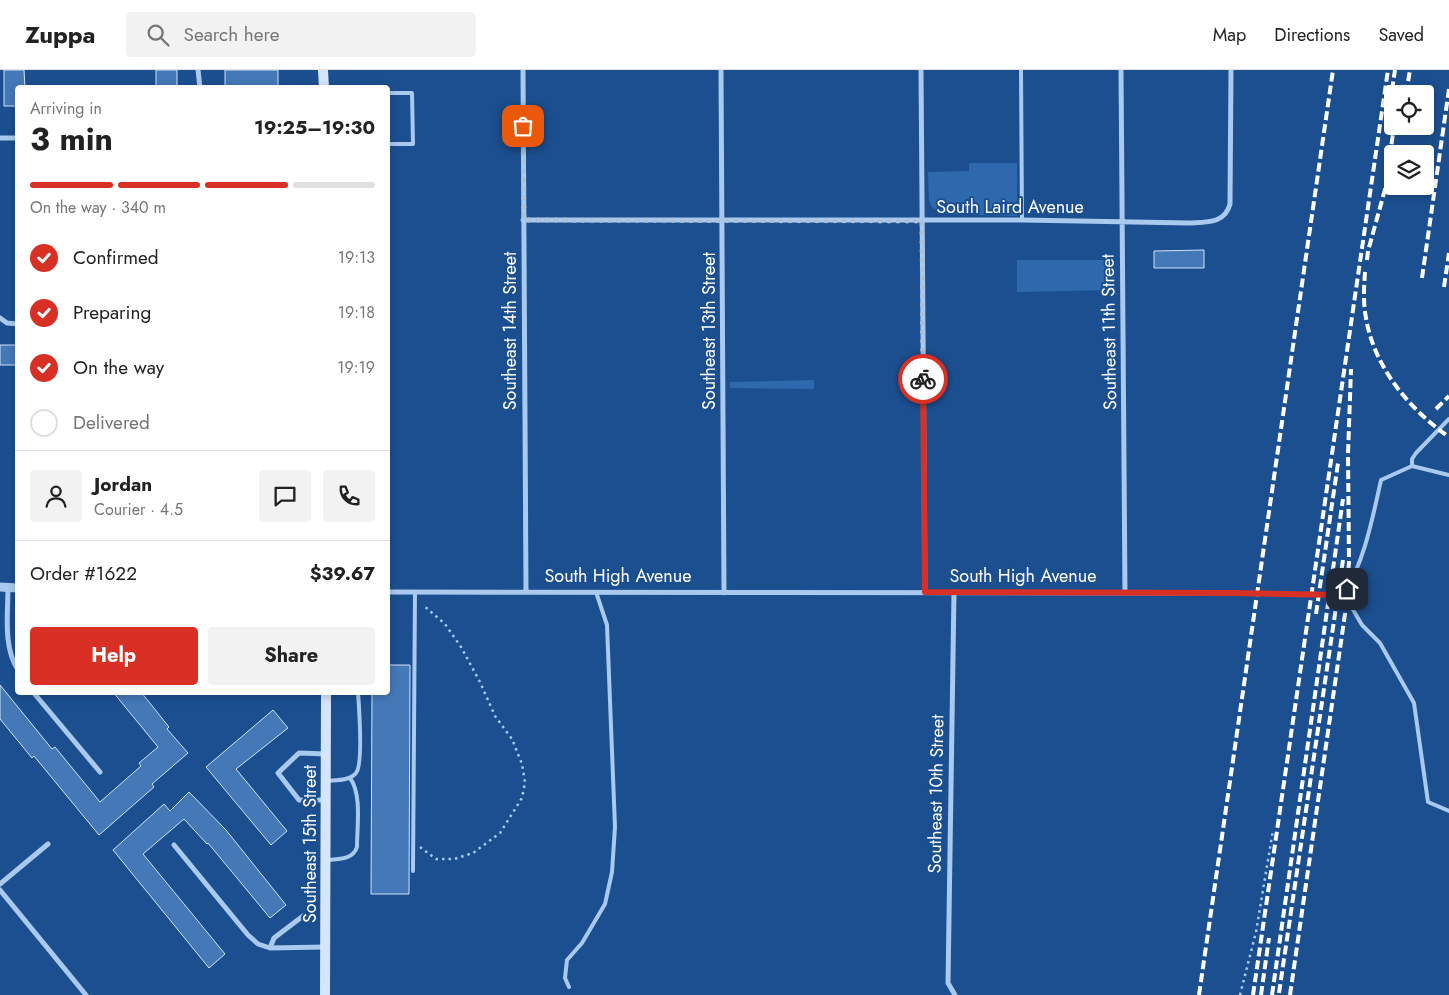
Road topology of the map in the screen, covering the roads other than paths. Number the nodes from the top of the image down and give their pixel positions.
1 (198, 70) edge
2 (323, 70) edge
3 (523, 70) edge
4 (721, 70) edge
5 (921, 70) edge
6 (1021, 70) edge
7 (1121, 70) edge
8 (1231, 70) edge
9 (200, 85) edge
10 (324, 85) edge
11 (390, 93) edge
12 (0, 138) edge
13 (15, 138) edge
14 (390, 144) edge
15 (524, 220) junction
16 (722, 220) junction
17 (1022, 220) junction
18 (922, 221) junction
19 (1122, 221) junction
20 (0, 318) edge
21 (15, 323) edge
22 (1449, 419) edge
23 (1412, 466) junction
24 (1449, 475) edge
25 (1352, 582) junction
26 (9, 587) edge
27 (390, 592) edge
28 (415, 592) junction
29 (526, 592) junction
30 (596, 592) junction
31 (925, 592) junction
32 (954, 592) junction
33 (724, 593) junction
34 (1125, 593) junction
35 (1231, 593) joint
36 (15, 666) edge
37 (36, 695) edge
38 (326, 695) edge
39 (358, 695) edge
40 (326, 754) junction
41 (100, 772) dead end
42 (350, 778) junction
43 (326, 781) junction
44 (326, 800) junction
45 (1449, 811) edge
46 (48, 844) dead end
47 (174, 845) dead end
48 (326, 860) junction
49 (413, 871) dead end
50 (0, 884) edge
51 (0, 890) edge
52 (302, 916) dead end
53 (325, 947) junction
54 (270, 948) junction
55 (569, 987) dead end
56 (86, 995) edge
57 (325, 995) edge
58 (955, 995) edge

1 - 9 street
2 - 10 main road
3 - 15 street, Southeast 14th Street
4 - 16 street, Southeast 13th Street
5 - 18 street
6 - 17 lane
7 - 19 street, Southeast 11th Street
8 - 19 street, South Laird Avenue
11 - 14 lane
12 - 13 street
15 - 16 street, South Laird Avenue
15 - 29 street, Southeast 14th Street
16 - 18 street, South Laird Avenue
16 - 33 street, Southeast 13th Street
17 - 18 street, South Laird Avenue
17 - 19 street, South Laird Avenue
18 - 31 street
19 - 34 street, Southeast 11th Street
20 - 21 street
22 - 23 lane
23 - 24 lane
23 - 25 lane
25 - 35 lane, South High Avenue
25 - 45 lane
26 - 36 street
27 - 28 street, South High Avenue
28 - 29 street, South High Avenue
28 - 49 lane
29 - 30 street, South High Avenue
30 - 33 street, South High Avenue
30 - 55 lane
31 - 32 street, South High Avenue
31 - 33 street, South High Avenue
32 - 34 street, South High Avenue
32 - 58 street, Southeast 10th Street
34 - 35 street, South High Avenue
37 - 41 street
38 - 40 main road, Southeast 15th Street
39 - 42 lane
40 - 43 main road, Southeast 15th Street
40 - 44 street
42 - 43 lane
42 - 48 lane
43 - 44 main road, Southeast 15th Street
44 - 48 main road, Southeast 15th Street
46 - 50 street
47 - 54 street
48 - 53 main road, Southeast 15th Street
51 - 56 street
52 - 54 street
53 - 54 street
53 - 57 main road, Southeast 15th Street

